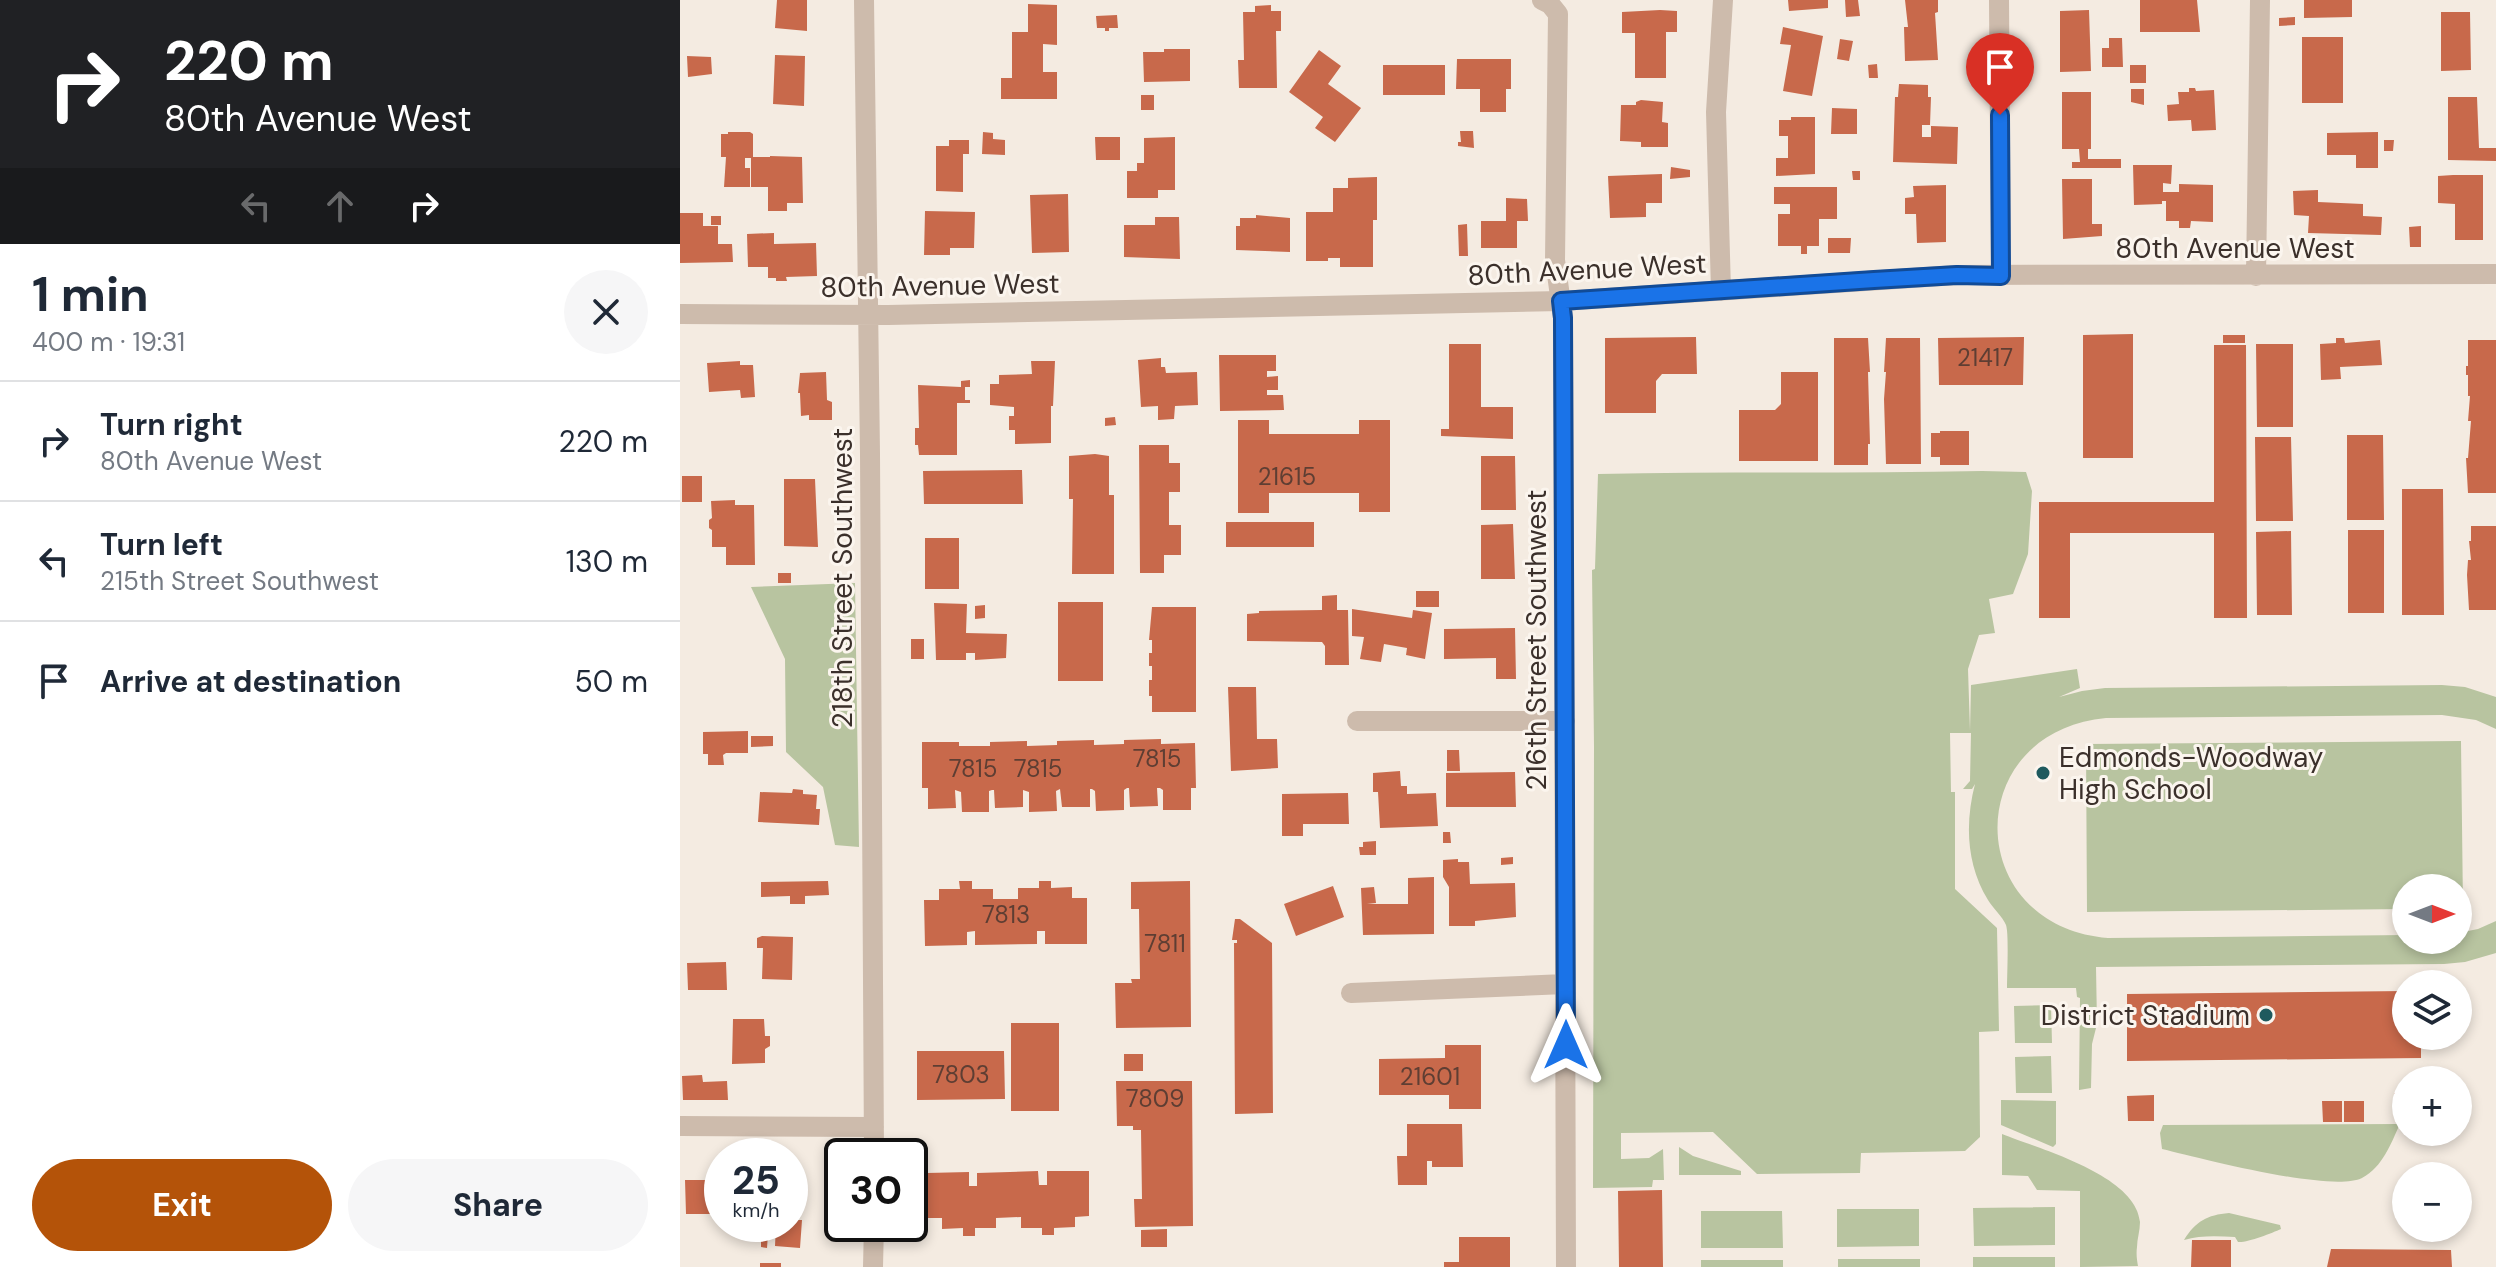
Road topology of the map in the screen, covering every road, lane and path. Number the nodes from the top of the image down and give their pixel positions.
1 (864, 0) edge
2 (1542, 0) edge
3 (1723, 0) edge
4 (1999, 0) edge
5 (2260, 0) edge
6 (2496, 274) edge
7 (2001, 276) junction
8 (2256, 276) junction
9 (1721, 291) junction
10 (1561, 301) junction
11 (680, 314) edge
12 (868, 315) junction
13 (1357, 721) dead end
14 (1565, 721) junction
15 (1565, 984) junction
16 (1351, 993) dead end
17 (680, 1126) edge
18 (874, 1127) junction
19 (874, 1138) edge
20 (874, 1242) edge
21 (873, 1267) edge
22 (1566, 1267) edge

1 - 12 street, 218th Street Southwest
2 - 10 street, 216th Street Southwest
3 - 9 street
4 - 7 street
5 - 8 street
6 - 8 street, 80th Avenue West
7 - 8 street, 80th Avenue West
7 - 9 street, 80th Avenue West
9 - 10 street, 80th Avenue West
10 - 12 street, 80th Avenue West
10 - 14 street, 216th Street Southwest
11 - 12 street, 80th Avenue West
12 - 18 street, 218th Street Southwest
13 - 14 street
14 - 15 street, 216th Street Southwest
15 - 16 street
15 - 22 street, 216th Street Southwest
17 - 18 street
18 - 19 street, 218th Street Southwest
20 - 21 street

